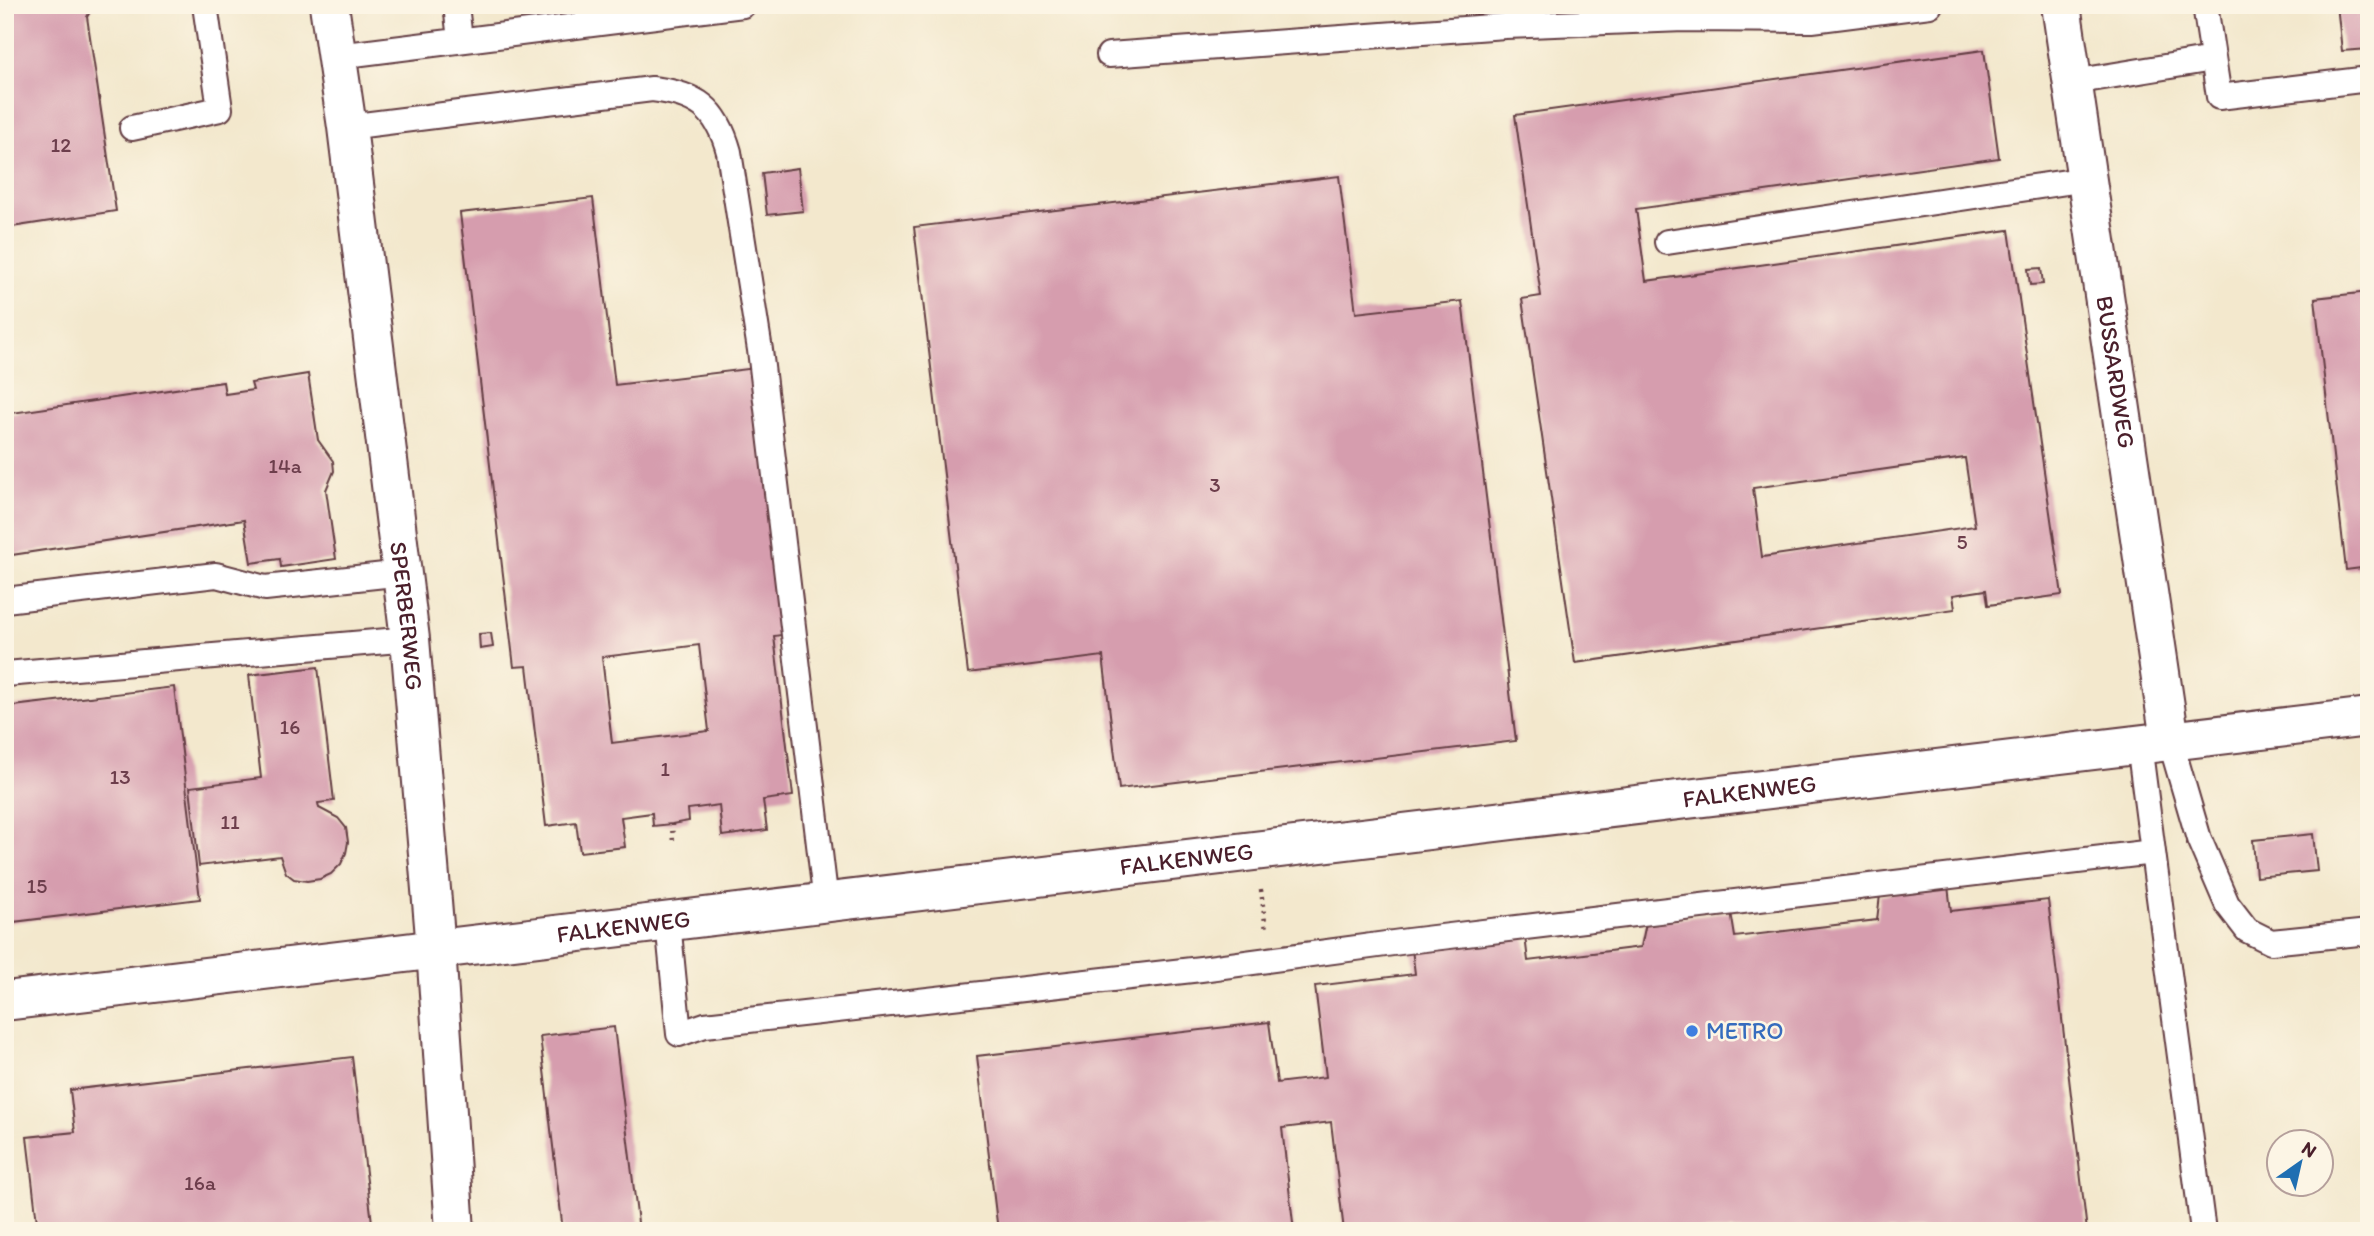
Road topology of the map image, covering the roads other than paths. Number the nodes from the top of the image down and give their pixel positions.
1 (205, 5) edge
2 (329, 5) edge
3 (456, 5) edge
4 (743, 5) edge
5 (1930, 5) edge
6 (2062, 5) edge
7 (2204, 5) edge
8 (460, 40) junction
9 (1109, 55) dead end
10 (338, 56) junction
11 (2213, 59) junction
12 (2369, 79) edge
13 (2073, 82) junction
14 (347, 127) junction
15 (132, 128) dead end
16 (2087, 179) junction
17 (1667, 242) dead end
18 (403, 573) junction
19 (5, 600) edge
20 (410, 639) junction
21 (6, 674) edge
22 (2369, 717) edge
23 (2155, 742) junction
24 (2153, 852) junction
25 (826, 902) junction
26 (668, 922) junction
27 (2369, 932) edge
28 (436, 949) junction
29 (5, 1001) edge
30 (455, 1231) edge
31 (2203, 1231) edge

1 - 15 lane
2 - 10 street, SPERBERWEG
3 - 8 lane
4 - 8 lane
5 - 9 lane
6 - 13 street, BUSSARDWEG
7 - 11 lane
8 - 10 lane
10 - 14 street, SPERBERWEG
11 - 12 lane
11 - 13 lane
13 - 16 street, BUSSARDWEG
14 - 18 street, SPERBERWEG
14 - 25 lane
16 - 17 lane
16 - 23 street, BUSSARDWEG
18 - 19 lane
18 - 20 street, SPERBERWEG
20 - 21 lane
20 - 28 street, SPERBERWEG
22 - 23 street, FALKENWEG
23 - 24 lane
23 - 25 street, FALKENWEG
23 - 27 lane
24 - 26 lane
24 - 31 lane
25 - 26 street, FALKENWEG
26 - 28 street, FALKENWEG
28 - 29 street, FALKENWEG
28 - 30 street, SPERBERWEG

